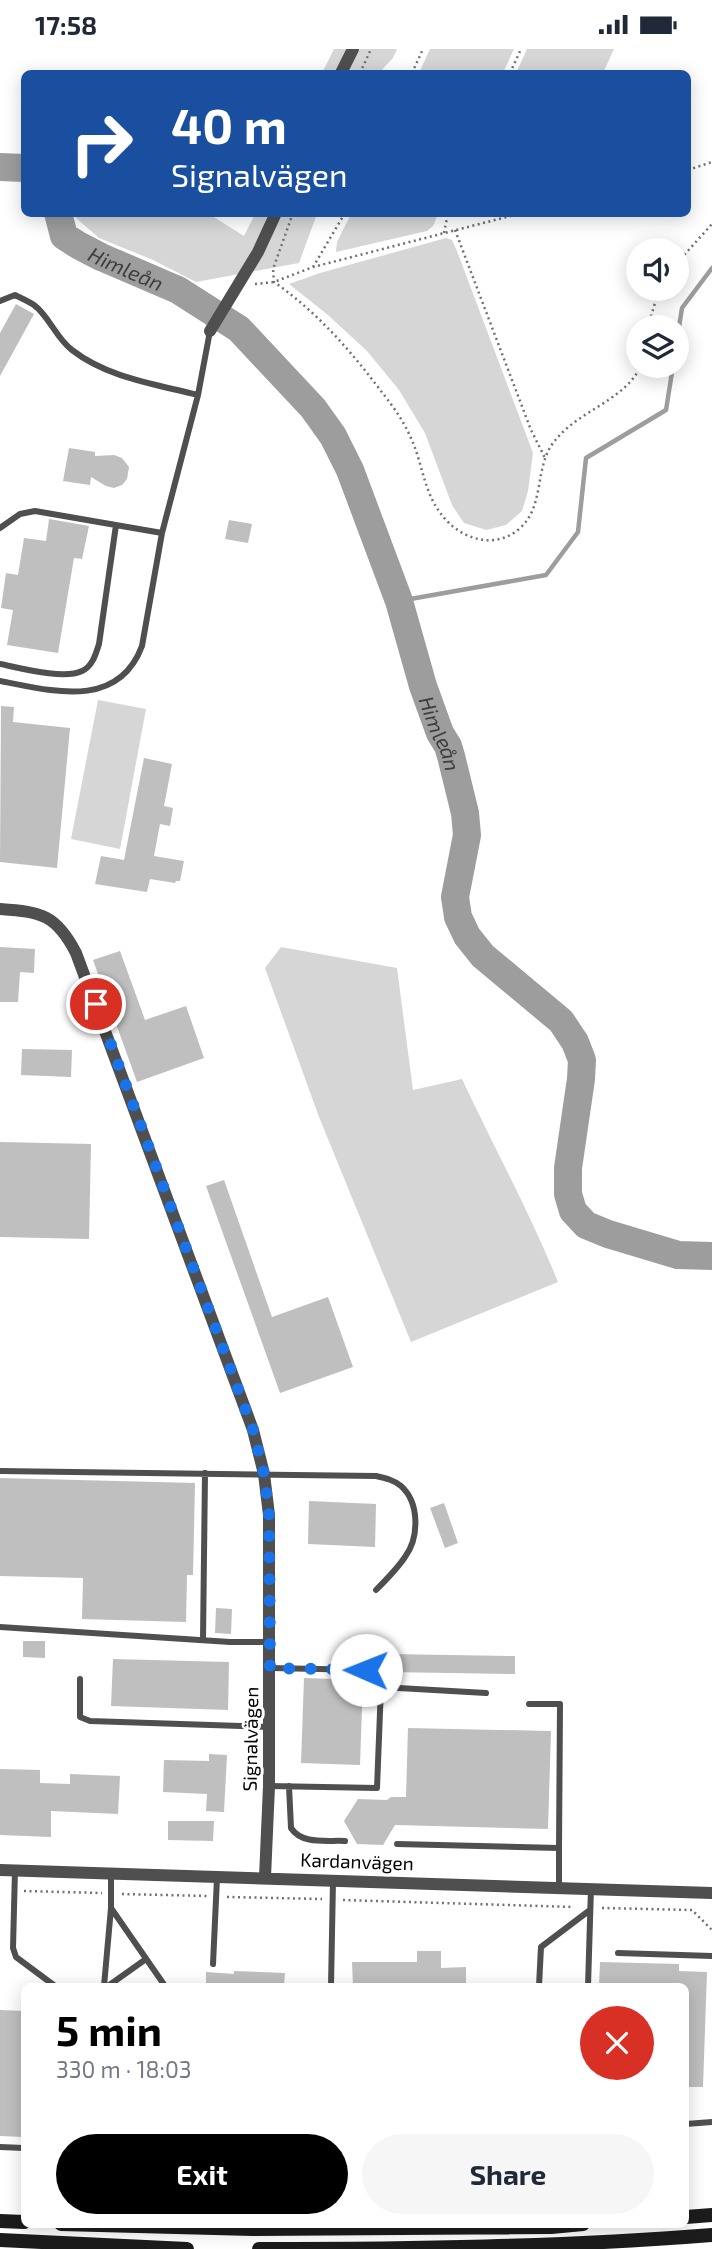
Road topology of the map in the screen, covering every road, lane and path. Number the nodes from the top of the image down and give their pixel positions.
1 (353, 49) edge
2 (372, 49) edge
3 (423, 49) edge
4 (521, 49) edge
5 (342, 70) edge
6 (361, 70) edge
7 (413, 70) edge
8 (511, 70) edge
9 (712, 162) edge
10 (691, 169) edge
11 (274, 217) edge
12 (292, 217) edge
13 (343, 217) edge
14 (447, 217) edge
15 (506, 217) edge
16 (712, 224) edge
17 (455, 230) junction
18 (444, 233) junction
19 (689, 250) edge
20 (313, 267) junction
21 (274, 282) junction
22 (236, 291) junction
23 (0, 301) edge
24 (210, 331) joint
25 (633, 378) edge
26 (198, 395) junction
27 (545, 459) junction
28 (116, 525) junction
29 (0, 529) edge
30 (162, 533) junction
31 (0, 664) edge
32 (0, 681) edge
33 (0, 909) edge
34 (0, 1471) edge
35 (205, 1473) junction
36 (264, 1474) junction
37 (376, 1590) dead end
38 (0, 1627) edge
39 (203, 1640) junction
40 (270, 1641) junction
41 (270, 1668) junction
42 (80, 1678) dead end
43 (381, 1687) junction
44 (486, 1693) dead end
45 (529, 1704) dead end
46 (270, 1727) junction
47 (269, 1786) junction
48 (289, 1786) junction
49 (345, 1840) dead end
50 (397, 1844) dead end
51 (559, 1848) junction
52 (0, 1870) edge
53 (15, 1870) junction
54 (111, 1873) junction
55 (217, 1876) junction
56 (265, 1877) junction
57 (333, 1879) junction
58 (559, 1888) junction
59 (591, 1888) junction
60 (14, 1890) junction
61 (712, 1892) edge
62 (111, 1893) junction
63 (216, 1896) junction
64 (333, 1900) junction
65 (111, 1908) junction
66 (590, 1909) junction
67 (712, 1930) edge
68 (618, 1953) dead end
69 (712, 1956) edge
70 (146, 1959) junction
71 (213, 1964) dead end
72 (51, 1983) edge
73 (106, 1983) edge
74 (110, 1983) edge
75 (162, 1983) edge
76 (331, 1983) edge
77 (539, 1983) edge
78 (588, 1983) edge
79 (712, 2122) edge
80 (689, 2124) edge
81 (0, 2147) edge
82 (21, 2148) edge
83 (712, 2215) edge
84 (689, 2217) edge
85 (0, 2221) edge
86 (21, 2222) edge
87 (63, 2228) edge
88 (89, 2228) edge
89 (198, 2228) edge
90 (402, 2228) edge
91 (712, 2235) edge
92 (0, 2240) edge
93 (65, 2246) edge
94 (87, 2247) edge
95 (187, 2249) edge
96 (259, 2249) edge

1 - 5 street
2 - 6 path
3 - 7 path
4 - 8 path
9 - 10 path
11 - 22 street
12 - 21 path
13 - 20 path
14 - 18 path
15 - 17 path
16 - 19 path
17 - 18 path
17 - 27 path
18 - 20 path
20 - 21 path
21 - 22 path
21 - 27 path
22 - 24 street
23 - 26 lane
24 - 26 lane
25 - 27 path
26 - 30 lane
28 - 29 lane
28 - 30 lane
28 - 31 lane
30 - 32 lane
33 - 36 street, Signalvägen
34 - 35 lane
35 - 36 lane
35 - 39 lane
36 - 37 lane
36 - 40 street, Signalvägen
38 - 39 lane
39 - 40 lane
40 - 41 street, Signalvägen
41 - 43 lane
41 - 46 street, Signalvägen
42 - 46 lane
43 - 44 lane
43 - 48 lane
45 - 51 lane
46 - 47 street, Signalvägen
47 - 48 lane
47 - 56 street, Signalvägen
48 - 49 lane
50 - 51 lane
51 - 58 lane
52 - 53 street, Kardanvägen
53 - 54 street, Kardanvägen
53 - 60 lane
54 - 55 street, Kardanvägen
54 - 62 lane
55 - 56 street, Kardanvägen
55 - 63 lane
56 - 57 street, Kardanvägen
57 - 58 street, Kardanvägen
57 - 64 lane
58 - 59 street, Kardanvägen
59 - 61 street, Kardanvägen
59 - 66 lane
60 - 62 path
60 - 72 lane
62 - 63 path
62 - 65 lane
63 - 64 path
63 - 71 lane
64 - 66 path
64 - 76 lane
65 - 70 lane
65 - 73 lane
66 - 67 path
66 - 77 lane
66 - 78 lane
68 - 69 lane
70 - 74 lane
70 - 75 lane
79 - 80 lane
81 - 82 lane
83 - 84 main road
85 - 86 main road
87 - 93 street
88 - 94 street
89 - 90 main road
91 - 96 main road
92 - 93 main road
93 - 94 main road
94 - 95 main road

